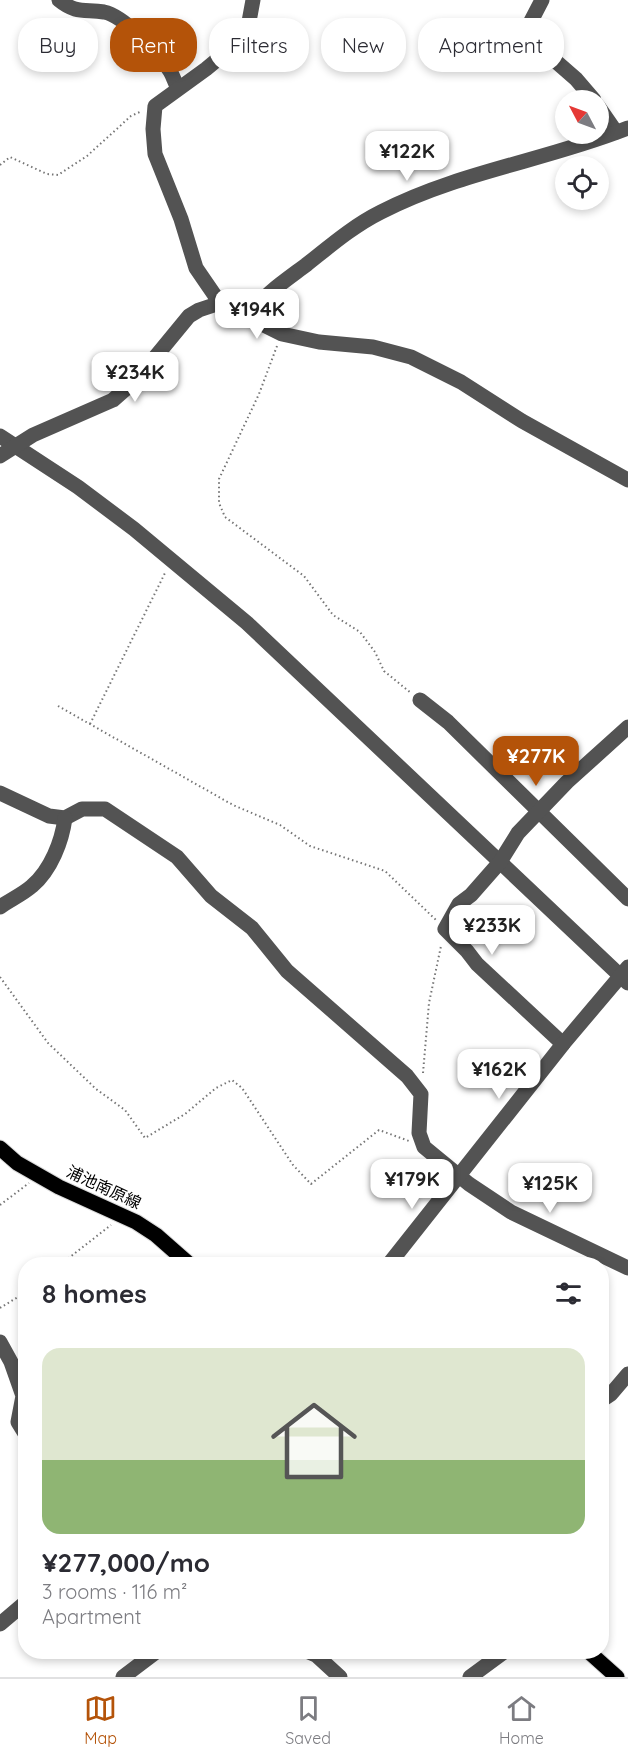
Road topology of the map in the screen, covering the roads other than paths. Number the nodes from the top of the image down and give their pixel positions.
1 (59, 0) edge
2 (253, 0) edge
3 (542, 0) edge
4 (178, 88) junction
5 (585, 90) edge
6 (609, 117) edge
7 (622, 130) edge
8 (220, 303) junction
9 (248, 316) junction
10 (0, 436) edge
11 (15, 446) junction
12 (0, 456) edge
13 (628, 480) edge
14 (420, 700) road end
15 (628, 728) edge
16 (0, 793) edge
17 (537, 812) junction
18 (65, 818) junction
19 (500, 862) junction
20 (628, 899) edge
21 (0, 907) edge
22 (625, 975) edge
23 (563, 1044) junction
24 (0, 1148) edge
25 (460, 1176) junction
26 (181, 1257) edge
27 (395, 1257) edge
28 (605, 1257) edge
29 (609, 1259) edge
30 (628, 1268) edge
31 (0, 1342) edge
32 (628, 1374) edge
33 (18, 1383) edge
34 (609, 1395) edge
35 (18, 1609) edge
36 (0, 1624) edge
37 (147, 1659) edge
38 (320, 1659) edge
39 (495, 1659) edge
40 (597, 1659) edge
41 (123, 1677) edge
42 (340, 1677) edge
43 (471, 1677) edge
44 (617, 1677) edge

1 - 4 street
2 - 4 street
3 - 5 street
4 - 8 street
6 - 7 street
7 - 9 street
8 - 9 street
8 - 11 street
9 - 13 street
10 - 11 street
11 - 12 street
11 - 19 street
14 - 17 street
15 - 17 street
16 - 18 street
17 - 19 street
17 - 20 street
18 - 21 street
18 - 25 street
19 - 22 street
19 - 23 street
22 - 23 street
23 - 25 street
24 - 26 main road, 浦池南原線
25 - 27 street
25 - 28 street
29 - 30 street
31 - 33 street
32 - 34 street
35 - 36 street
37 - 41 street
38 - 42 street
39 - 43 street
40 - 44 main road

